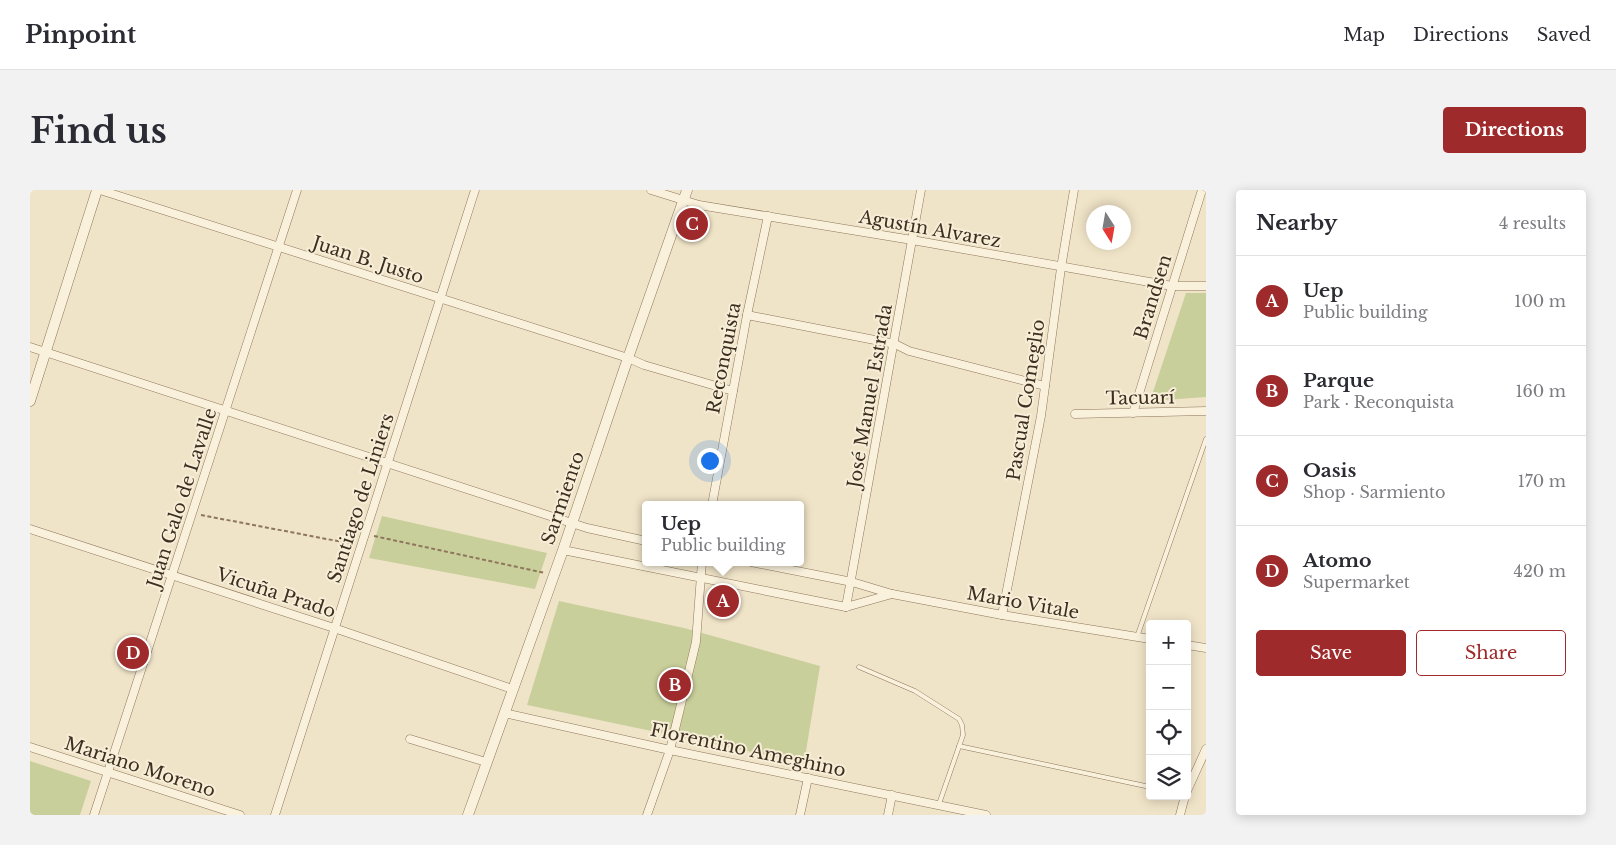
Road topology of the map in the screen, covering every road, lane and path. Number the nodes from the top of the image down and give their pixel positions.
1 (99, 190) edge
2 (296, 190) edge
3 (476, 190) edge
4 (650, 190) edge
5 (687, 190) edge
6 (921, 190) edge
7 (1074, 190) edge
8 (1202, 190) edge
9 (683, 201) junction
10 (768, 216) junction
11 (912, 240) junction
12 (278, 247) junction
13 (1061, 268) junction
14 (1172, 286) junction
15 (1206, 286) edge
16 (441, 299) junction
17 (747, 315) junction
18 (894, 344) junction
19 (30, 347) edge
20 (45, 352) junction
21 (628, 358) junction
22 (1045, 386) junction
23 (733, 391) junction
24 (30, 401) edge
25 (226, 411) junction
26 (1206, 411) edge
27 (1133, 413) junction
28 (1075, 414) dead end
29 (1206, 439) edge
30 (388, 463) junction
31 (713, 501) edge
32 (192, 513) junction
33 (572, 523) junction
34 (30, 529) edge
35 (364, 534) junction
36 (642, 540) edge
37 (360, 546) junction
38 (563, 550) junction
39 (702, 566) edge
40 (771, 566) edge
41 (172, 575) junction
42 (554, 575) junction
43 (701, 579) junction
44 (852, 582) junction
45 (892, 594) junction
46 (846, 607) junction
47 (1002, 615) junction
48 (334, 628) junction
49 (1137, 638) junction
50 (1146, 639) edge
51 (1191, 646) edge
52 (1206, 648) edge
53 (859, 668) dead end
54 (512, 689) junction
55 (504, 713) junction
56 (410, 739) dead end
57 (959, 746) junction
58 (30, 747) edge
59 (1206, 749) edge
60 (670, 750) junction
61 (486, 762) junction
62 (108, 773) junction
63 (808, 778) junction
64 (1191, 782) edge
65 (1146, 786) edge
66 (892, 795) junction
67 (1184, 800) edge
68 (939, 804) junction
69 (981, 814) edge
70 (94, 815) edge
71 (240, 815) edge
72 (275, 815) edge
73 (468, 815) edge
74 (647, 815) edge
75 (800, 815) edge
76 (888, 815) edge
77 (1180, 815) edge

1 - 12 street, Juan B. Justo
1 - 20 street
2 - 12 street, Juan Galo de Lavalle
3 - 16 street, Santiago de Liniers
4 - 9 street, Agustín Alvarez
5 - 9 street, Sarmiento
6 - 11 street, José Manuel Estrada
7 - 13 street, Pascual Comeglio
8 - 14 street, Brandsen
9 - 10 street, Agustín Alvarez
9 - 21 street, Sarmiento
10 - 11 street, Agustín Alvarez
10 - 17 street, Reconquista
11 - 13 street, Agustín Alvarez
11 - 18 street, José Manuel Estrada
12 - 16 street, Juan B. Justo
12 - 25 street, Juan Galo de Lavalle
13 - 14 street, Agustín Alvarez
13 - 22 street, Pascual Comeglio
14 - 15 street, Agustín Alvarez
14 - 27 street, Brandsen
16 - 21 street, Juan B. Justo
16 - 30 street, Santiago de Liniers
17 - 18 street
17 - 23 street, Reconquista
18 - 22 street
18 - 44 street, José Manuel Estrada
19 - 20 street
20 - 24 street
20 - 25 street
21 - 23 street, Juan B. Justo
21 - 33 street, Sarmiento
22 - 47 street, Pascual Comeglio
23 - 31 street, Reconquista
25 - 30 street
25 - 32 street, Juan Galo de Lavalle
26 - 27 street, Tacuarí
27 - 28 street, Tacuarí
29 - 49 lane
30 - 33 street
30 - 35 street, Santiago de Liniers
32 - 37 path
32 - 41 street, Juan Galo de Lavalle
33 - 36 street
33 - 38 street, Sarmiento
34 - 41 street, Vicuña Prado
35 - 37 street, Santiago de Liniers
35 - 42 path
37 - 48 street, Santiago de Liniers
38 - 42 street, Sarmiento
38 - 43 street, Mario Vitale
39 - 43 street
40 - 44 street, Mario Vitale
41 - 48 street, Vicuña Prado
41 - 62 street, Juan Galo de Lavalle
42 - 54 street, Sarmiento
43 - 46 street, Mario Vitale
43 - 60 street
44 - 45 street, Mario Vitale
44 - 46 street, José Manuel Estrada
45 - 46 street, Mario Vitale
45 - 47 street, Mario Vitale
47 - 49 street, Mario Vitale
48 - 54 street, Vicuña Prado
48 - 72 street, Santiago de Liniers
49 - 50 street, Mario Vitale
51 - 52 street
53 - 57 lane
54 - 55 street, Sarmiento
55 - 60 street, Florentino Ameghino
55 - 61 street, Sarmiento
56 - 61 street
57 - 65 lane
57 - 68 lane
58 - 62 street, Mariano Moreno
59 - 64 street
60 - 63 street, Florentino Ameghino
60 - 74 street
61 - 73 street, Sarmiento
62 - 70 street, Juan Galo de Lavalle
62 - 71 street, Mariano Moreno
63 - 66 street, Florentino Ameghino
63 - 75 street
66 - 68 street, Florentino Ameghino
66 - 76 street
67 - 77 street
68 - 69 street, Florentino Ameghino

